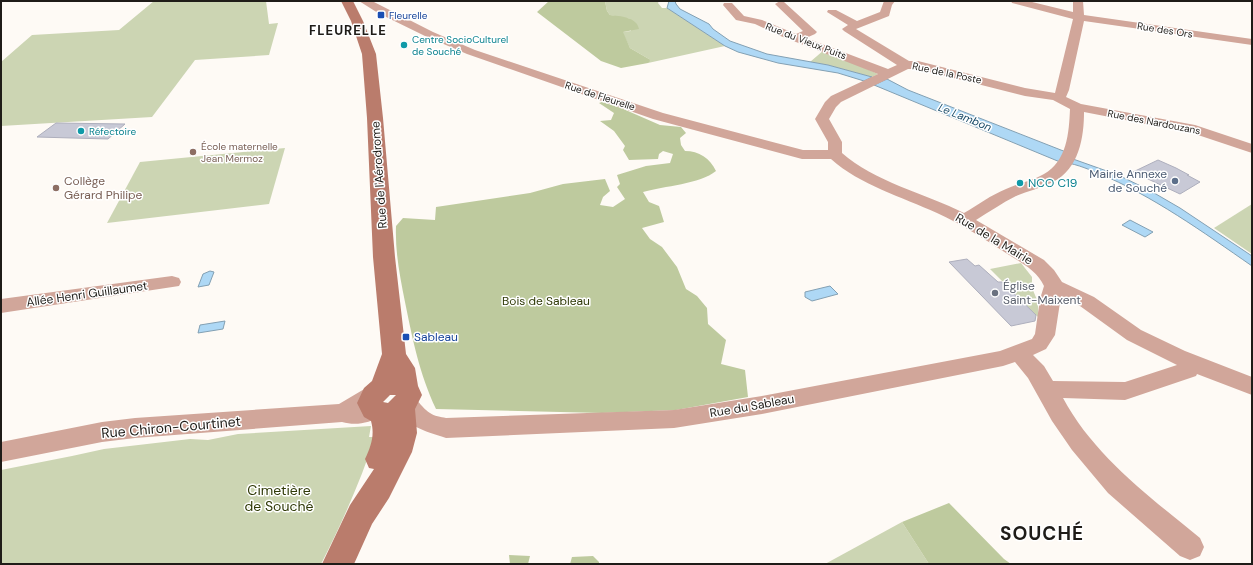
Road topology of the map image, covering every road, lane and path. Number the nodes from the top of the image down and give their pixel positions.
1 (890, 1) edge
2 (1016, 1) edge
3 (1078, 1) edge
4 (359, 4) edge
5 (780, 4) dead end
6 (728, 5) dead end
7 (832, 12) dead end
8 (765, 14) dead end
9 (1079, 16) junction
10 (756, 22) junction
11 (858, 26) junction
12 (796, 38) junction
13 (1252, 42) edge
14 (906, 65) junction
15 (885, 75) junction
16 (1056, 97) junction
17 (1077, 107) junction
18 (1252, 149) edge
19 (835, 154) junction
20 (964, 220) junction
21 (172, 282) dead end
22 (1054, 286) junction
23 (1, 306) edge
24 (1020, 353) junction
25 (1193, 363) junction
26 (1252, 386) edge
27 (1047, 389) junction
28 (389, 401) junction
29 (1, 452) edge
30 (1190, 547) dead end
31 (338, 564) edge

1 - 11 street
2 - 9 street, Rue des Ors
3 - 9 street
4 - 19 street, Rue de Fleurelle
4 - 28 street, Rue de l'Aérodrome
5 - 12 street
6 - 10 street, Rue du Vieux Puits
7 - 11 street
8 - 10 street
9 - 13 street, Rue des Ors
9 - 16 street
10 - 12 street, Rue du Vieux Puits
11 - 14 street
12 - 15 street, Rue du Vieux Puits
14 - 15 street, Rue de la Poste
14 - 16 street, Rue de la Poste
15 - 19 street, Rue de la Poste
16 - 17 street, Rue des Nardouzans
17 - 18 street, Rue des Nardouzans
17 - 20 street
19 - 20 street, Rue de la Mairie
20 - 22 street, Rue de la Mairie
21 - 23 street, Allée Henri Guillaumet
22 - 24 street, Rue du Sableau
22 - 25 street
24 - 27 street
24 - 28 street, Rue du Sableau
25 - 26 street
25 - 27 street
27 - 30 street
28 - 29 street, Rue Chiron-Courtinet
28 - 31 street, Rue de l'Aérodrome

